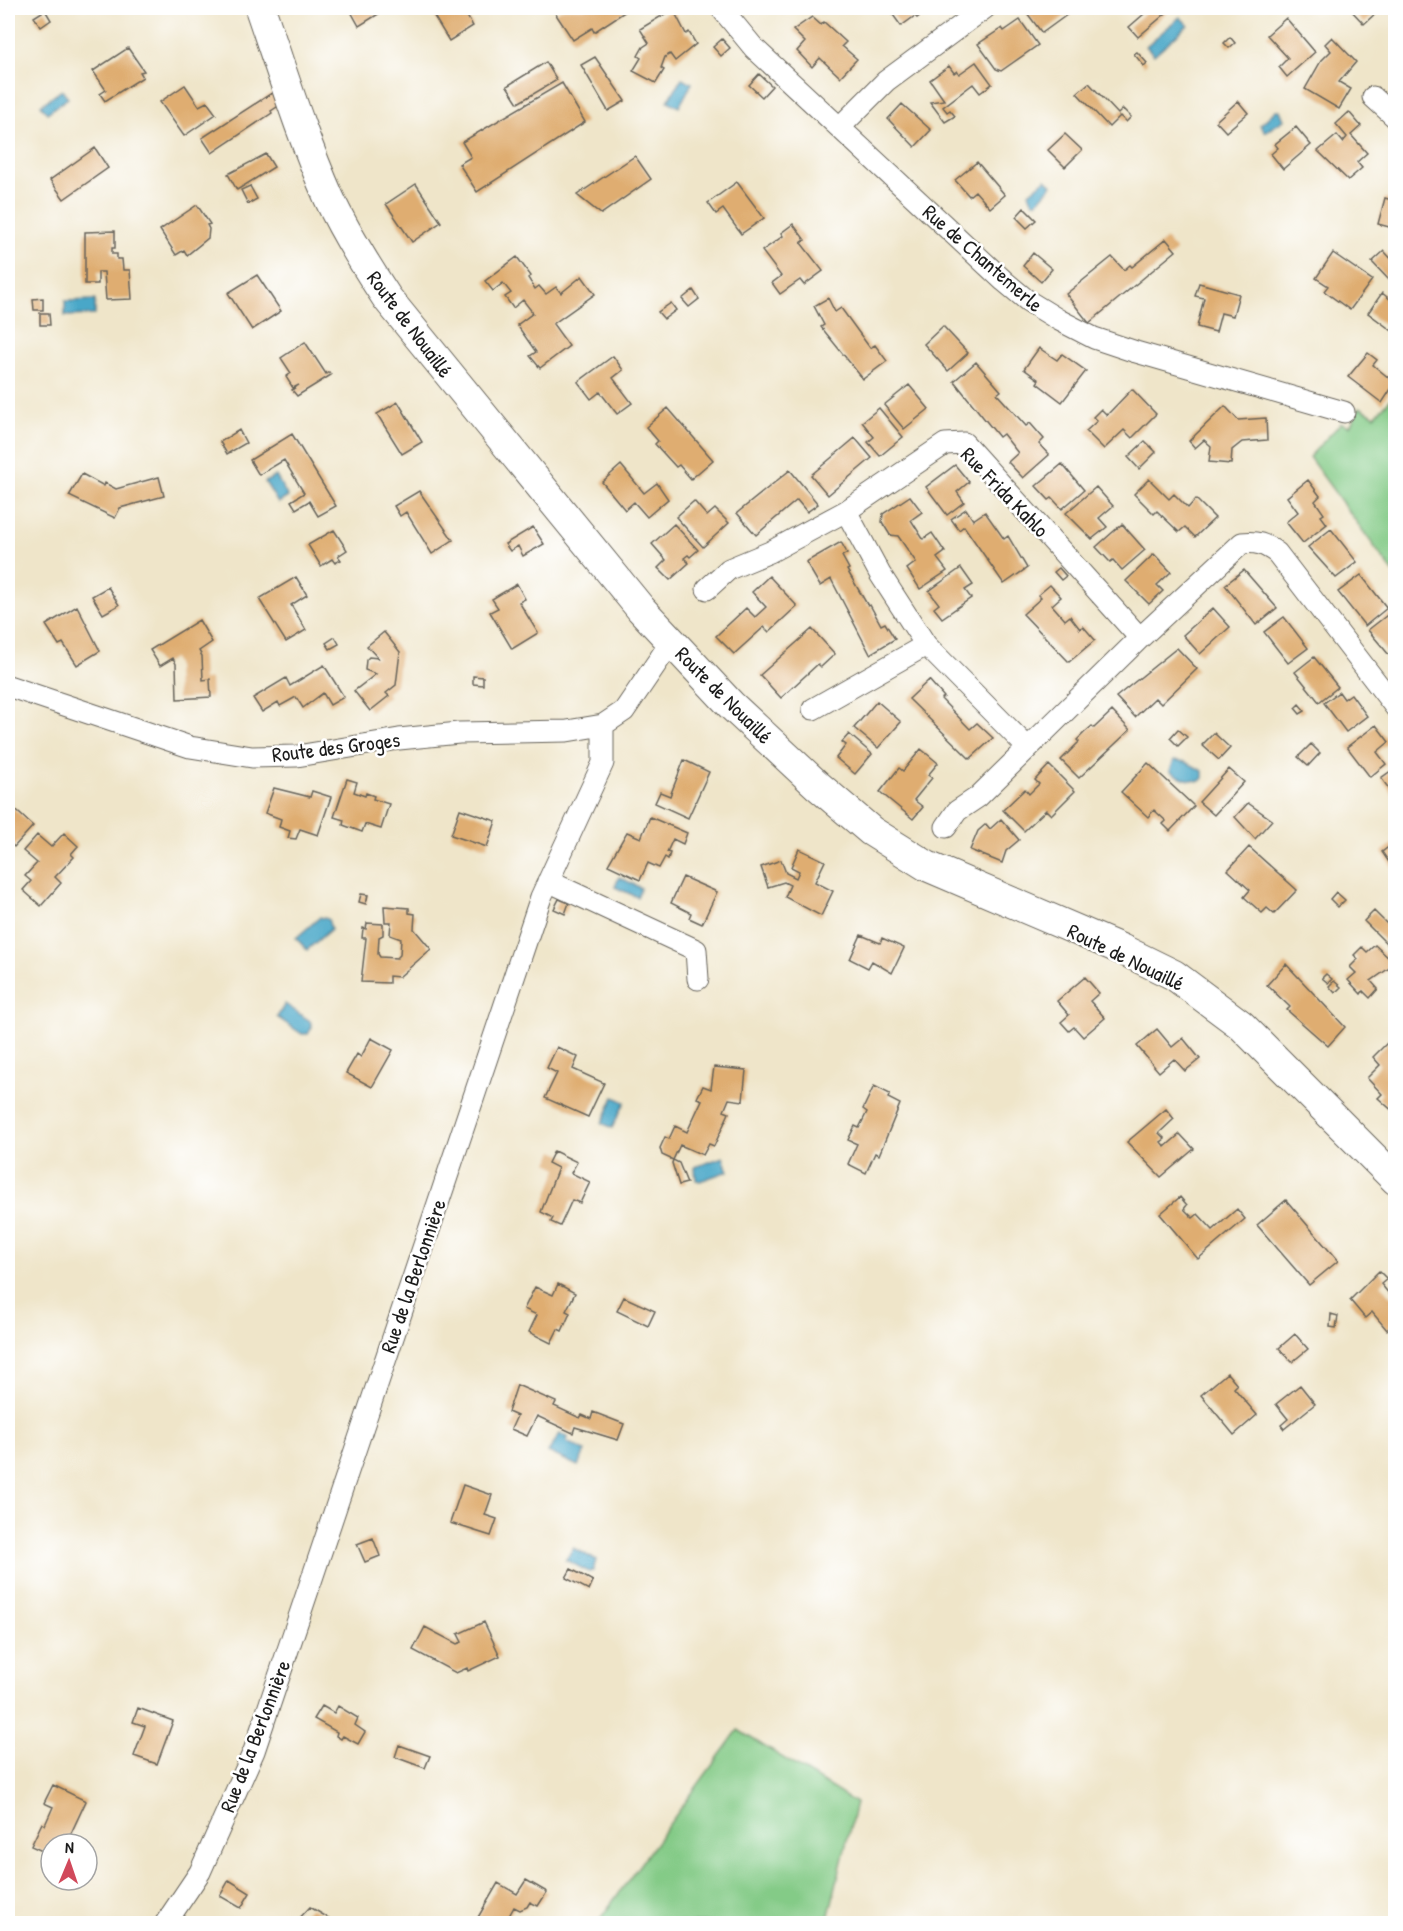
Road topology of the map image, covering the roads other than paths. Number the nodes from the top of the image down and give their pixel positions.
1 (260, 8) edge
2 (721, 8) edge
3 (985, 8) edge
4 (1373, 97) dead end
5 (1395, 118) edge
6 (840, 127) junction
7 (1344, 412) dead end
8 (846, 511) junction
9 (707, 589) dead end
10 (1140, 638) junction
11 (671, 642) junction
12 (926, 645) junction
13 (8, 686) edge
14 (1395, 708) edge
15 (813, 710) dead end
16 (603, 725) junction
17 (1028, 748) junction
18 (946, 827) dead end
19 (548, 881) junction
20 (698, 979) dead end
21 (1395, 1180) edge
22 (165, 1923) edge

1 - 11 street, Route de Nouaillé
2 - 6 street, Rue de Chantemerle
3 - 6 street
4 - 5 street
6 - 7 street, Rue de Chantemerle
8 - 9 street, Rue Frida Kahlo
8 - 10 street, Rue Frida Kahlo
8 - 12 street
10 - 14 street
10 - 17 street
11 - 16 street
11 - 21 street, Route de Nouaillé
12 - 15 street
12 - 17 street
13 - 16 street, Route des Groges
16 - 19 street, Rue de la Berlonnière
17 - 18 street
19 - 20 street
19 - 22 street, Rue de la Berlonnière

